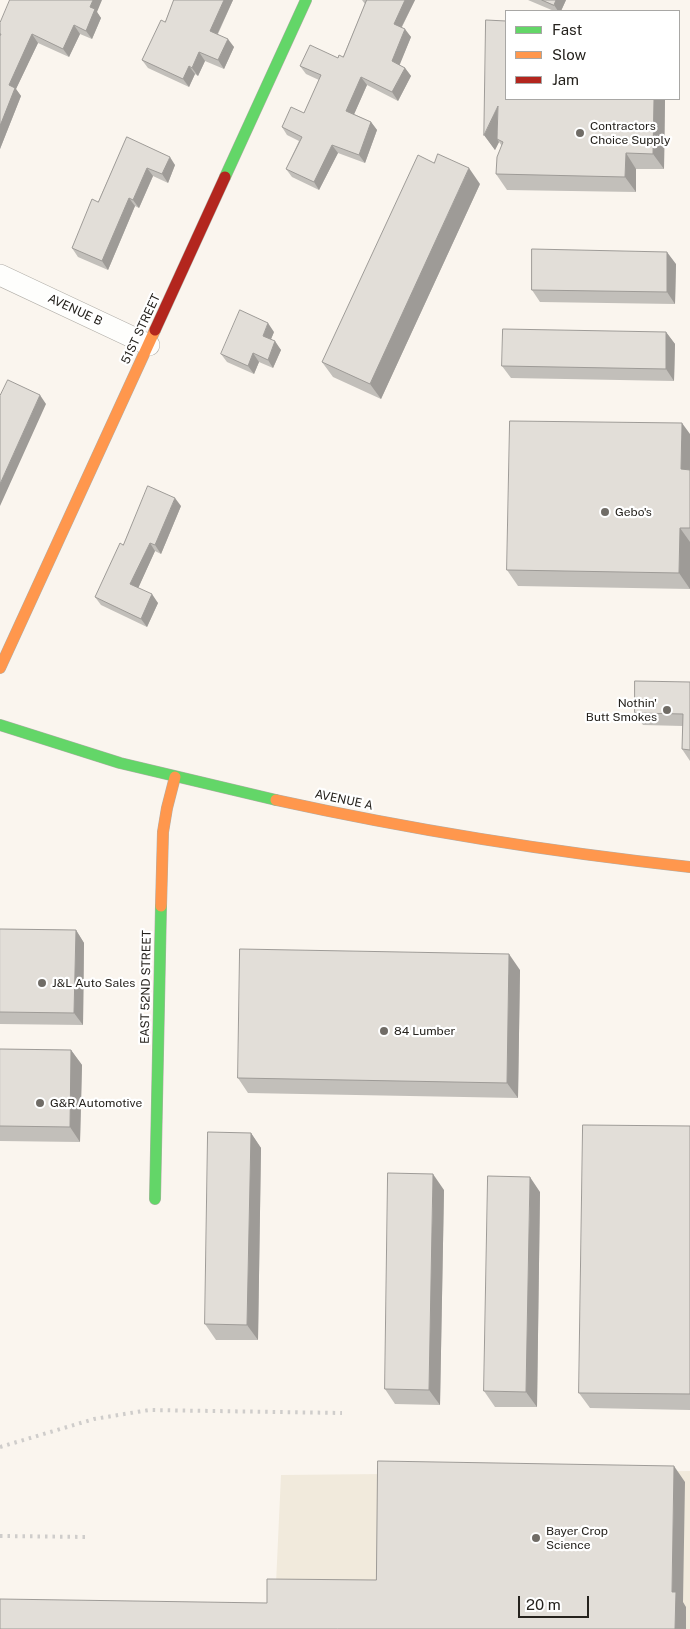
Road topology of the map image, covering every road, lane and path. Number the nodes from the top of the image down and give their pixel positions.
1 (306, 0) edge
2 (0, 275) edge
3 (149, 345) junction
4 (0, 668) edge
5 (0, 725) edge
6 (174, 777) junction
7 (690, 866) edge
8 (155, 1199) dead end

1 - 3 street, 51ST STREET
2 - 3 street, AVENUE B
3 - 4 street, 51ST STREET
5 - 6 street, AVENUE A
6 - 7 street, AVENUE A
6 - 8 street, EAST 52ND STREET

